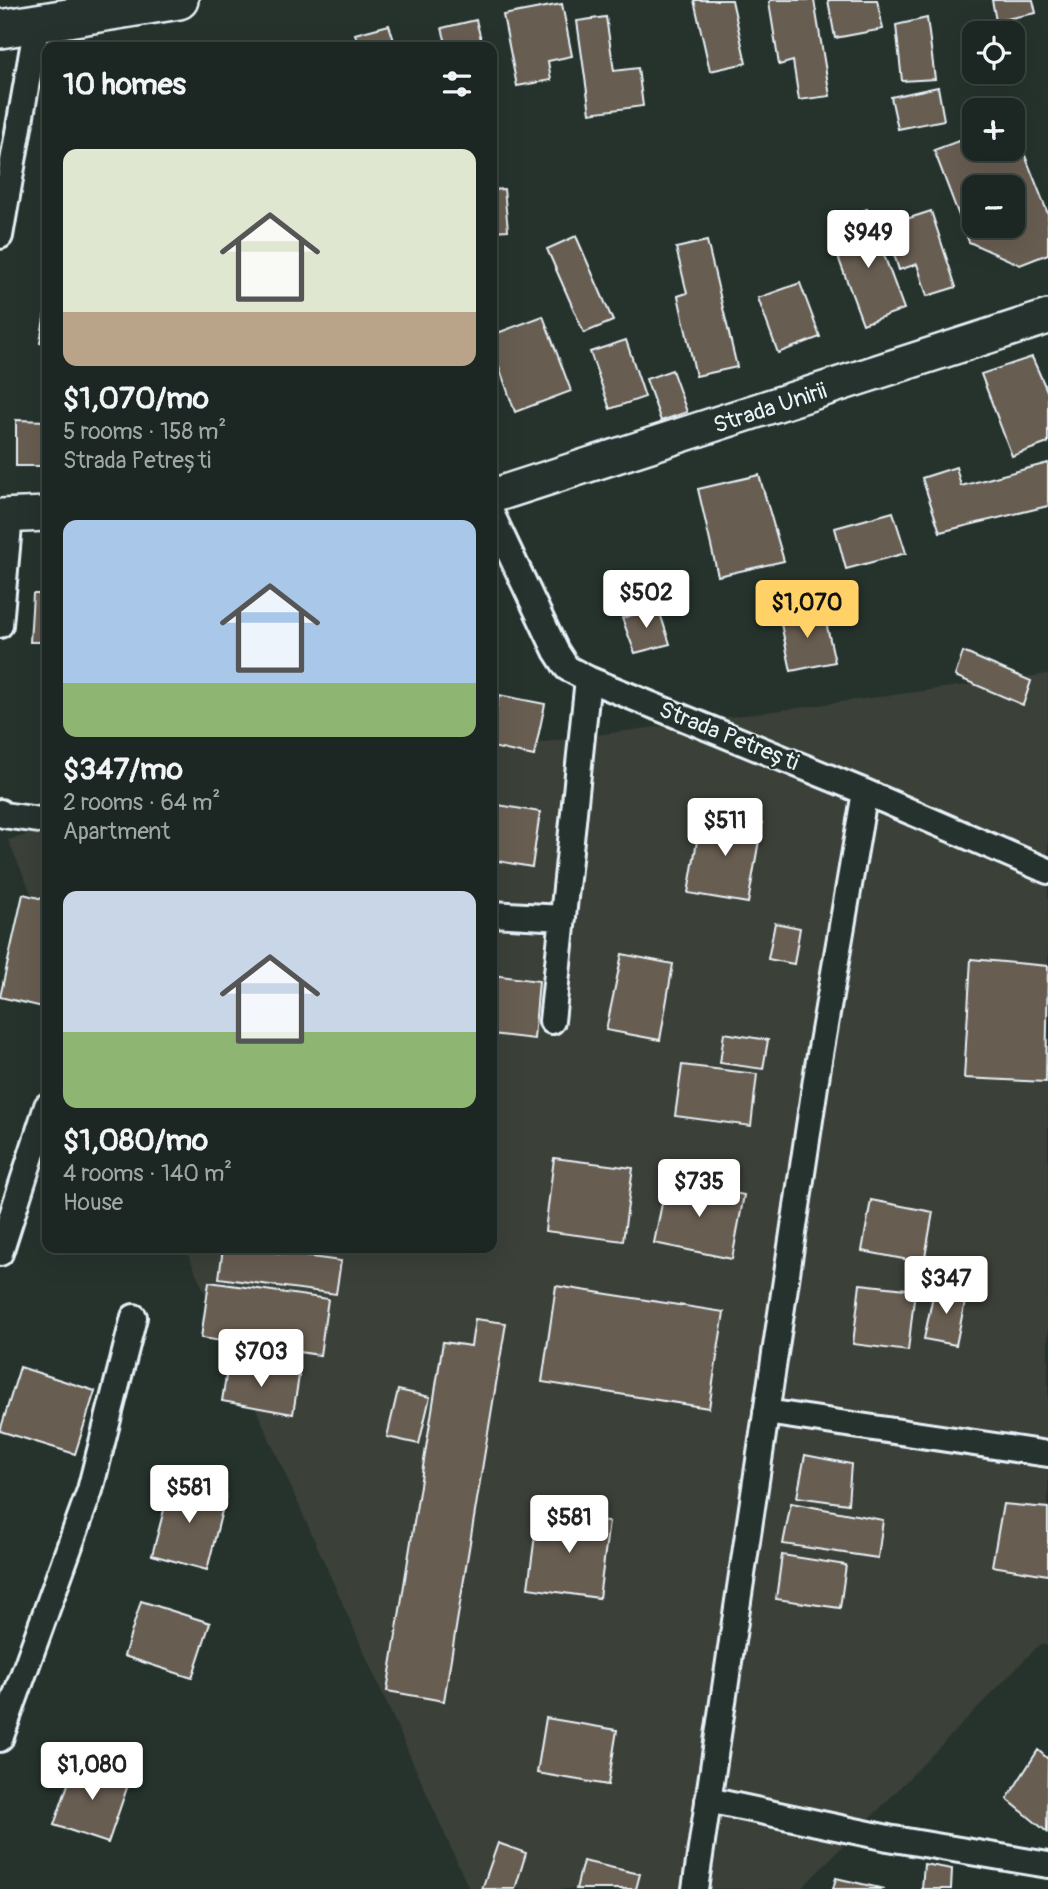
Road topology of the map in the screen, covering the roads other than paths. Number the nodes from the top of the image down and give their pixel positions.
1 (179, 0) edge
2 (37, 24) junction
3 (0, 29) edge
4 (0, 236) edge
5 (1048, 317) edge
6 (497, 494) edge
7 (42, 514) edge
8 (5, 516) edge
9 (497, 526) edge
10 (0, 625) edge
11 (588, 679) junction
12 (865, 792) junction
13 (0, 812) edge
14 (42, 820) edge
15 (1048, 871) edge
16 (497, 914) edge
17 (563, 918) junction
18 (552, 1021) dead end
19 (42, 1122) edge
20 (0, 1253) edge
21 (134, 1317) dead end
22 (766, 1412) junction
23 (1048, 1454) edge
24 (0, 1739) edge
25 (708, 1800) junction
26 (1048, 1865) edge
27 (695, 1889) edge

1 - 2 main road
2 - 3 main road
2 - 4 street
5 - 6 main road, Strada Unirii
7 - 8 main road
8 - 10 street
9 - 11 street, Strada Petrești
11 - 12 street, Strada Petrești
11 - 17 street
12 - 15 street, Strada Petrești
12 - 22 street
13 - 14 street
16 - 17 street
17 - 18 street
19 - 20 street
21 - 24 street
22 - 23 street
22 - 25 street
25 - 26 street
25 - 27 street

